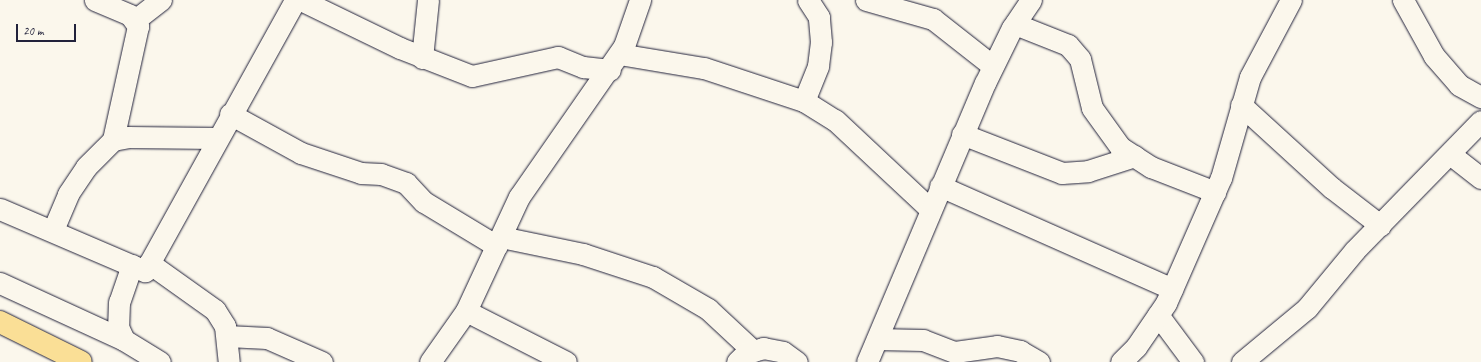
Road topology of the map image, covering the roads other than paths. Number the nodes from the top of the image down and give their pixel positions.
1 (95, 0) edge
2 (161, 0) edge
3 (295, 0) edge
4 (301, 0) edge
5 (428, 0) edge
6 (640, 0) edge
7 (808, 0) edge
8 (866, 0) edge
9 (1032, 0) edge
10 (1291, 0) edge
11 (1403, 0) edge
12 (135, 20) junction
13 (1015, 24) junction
14 (422, 58) junction
15 (614, 62) junction
16 (994, 66) junction
17 (1481, 97) edge
18 (804, 101) junction
19 (1241, 105) junction
20 (230, 114) junction
21 (1481, 120) edge
22 (962, 134) junction
23 (216, 138) junction
24 (113, 140) junction
25 (1450, 154) junction
26 (1134, 156) junction
27 (1481, 178) edge
28 (940, 186) junction
29 (1215, 192) junction
30 (930, 209) junction
31 (0, 210) edge
32 (1380, 225) junction
33 (52, 230) junction
34 (499, 241) junction
35 (140, 264) junction
36 (0, 283) edge
37 (1172, 290) junction
38 (466, 311) junction
39 (1158, 315) junction
40 (0, 322) edge
41 (227, 336) junction
42 (877, 339) junction
43 (124, 340) junction
44 (745, 356) edge
45 (81, 362) edge
46 (160, 362) edge
47 (229, 362) edge
48 (322, 362) edge
49 (430, 362) edge
50 (566, 362) edge
51 (797, 362) edge
52 (867, 362) edge
53 (1038, 362) edge
54 (1121, 362) edge
55 (1193, 362) edge
56 (1242, 362) edge

1 - 12 street
2 - 12 street
3 - 20 street
4 - 14 street
5 - 14 street
6 - 15 street
7 - 18 street
8 - 16 street
9 - 13 street
10 - 19 street
11 - 17 street
12 - 24 street
13 - 16 street
13 - 26 street
14 - 15 street
15 - 18 street
15 - 34 street
16 - 22 street
18 - 30 street
19 - 29 street
19 - 32 street
20 - 23 street
20 - 34 street
21 - 25 street
22 - 26 street
22 - 28 street
23 - 24 street
23 - 35 street
24 - 33 street
25 - 27 street
25 - 32 street
26 - 29 street
28 - 30 street
28 - 37 street
29 - 37 street
30 - 42 street
31 - 33 street
32 - 56 street
33 - 35 street
34 - 38 street
34 - 44 street
35 - 41 street
35 - 43 street
36 - 43 street
37 - 39 street
38 - 49 street
38 - 50 street
39 - 54 street
39 - 55 street
40 - 45 highway
41 - 47 street
41 - 48 street
42 - 52 street
42 - 53 street
43 - 46 street
44 - 51 street

